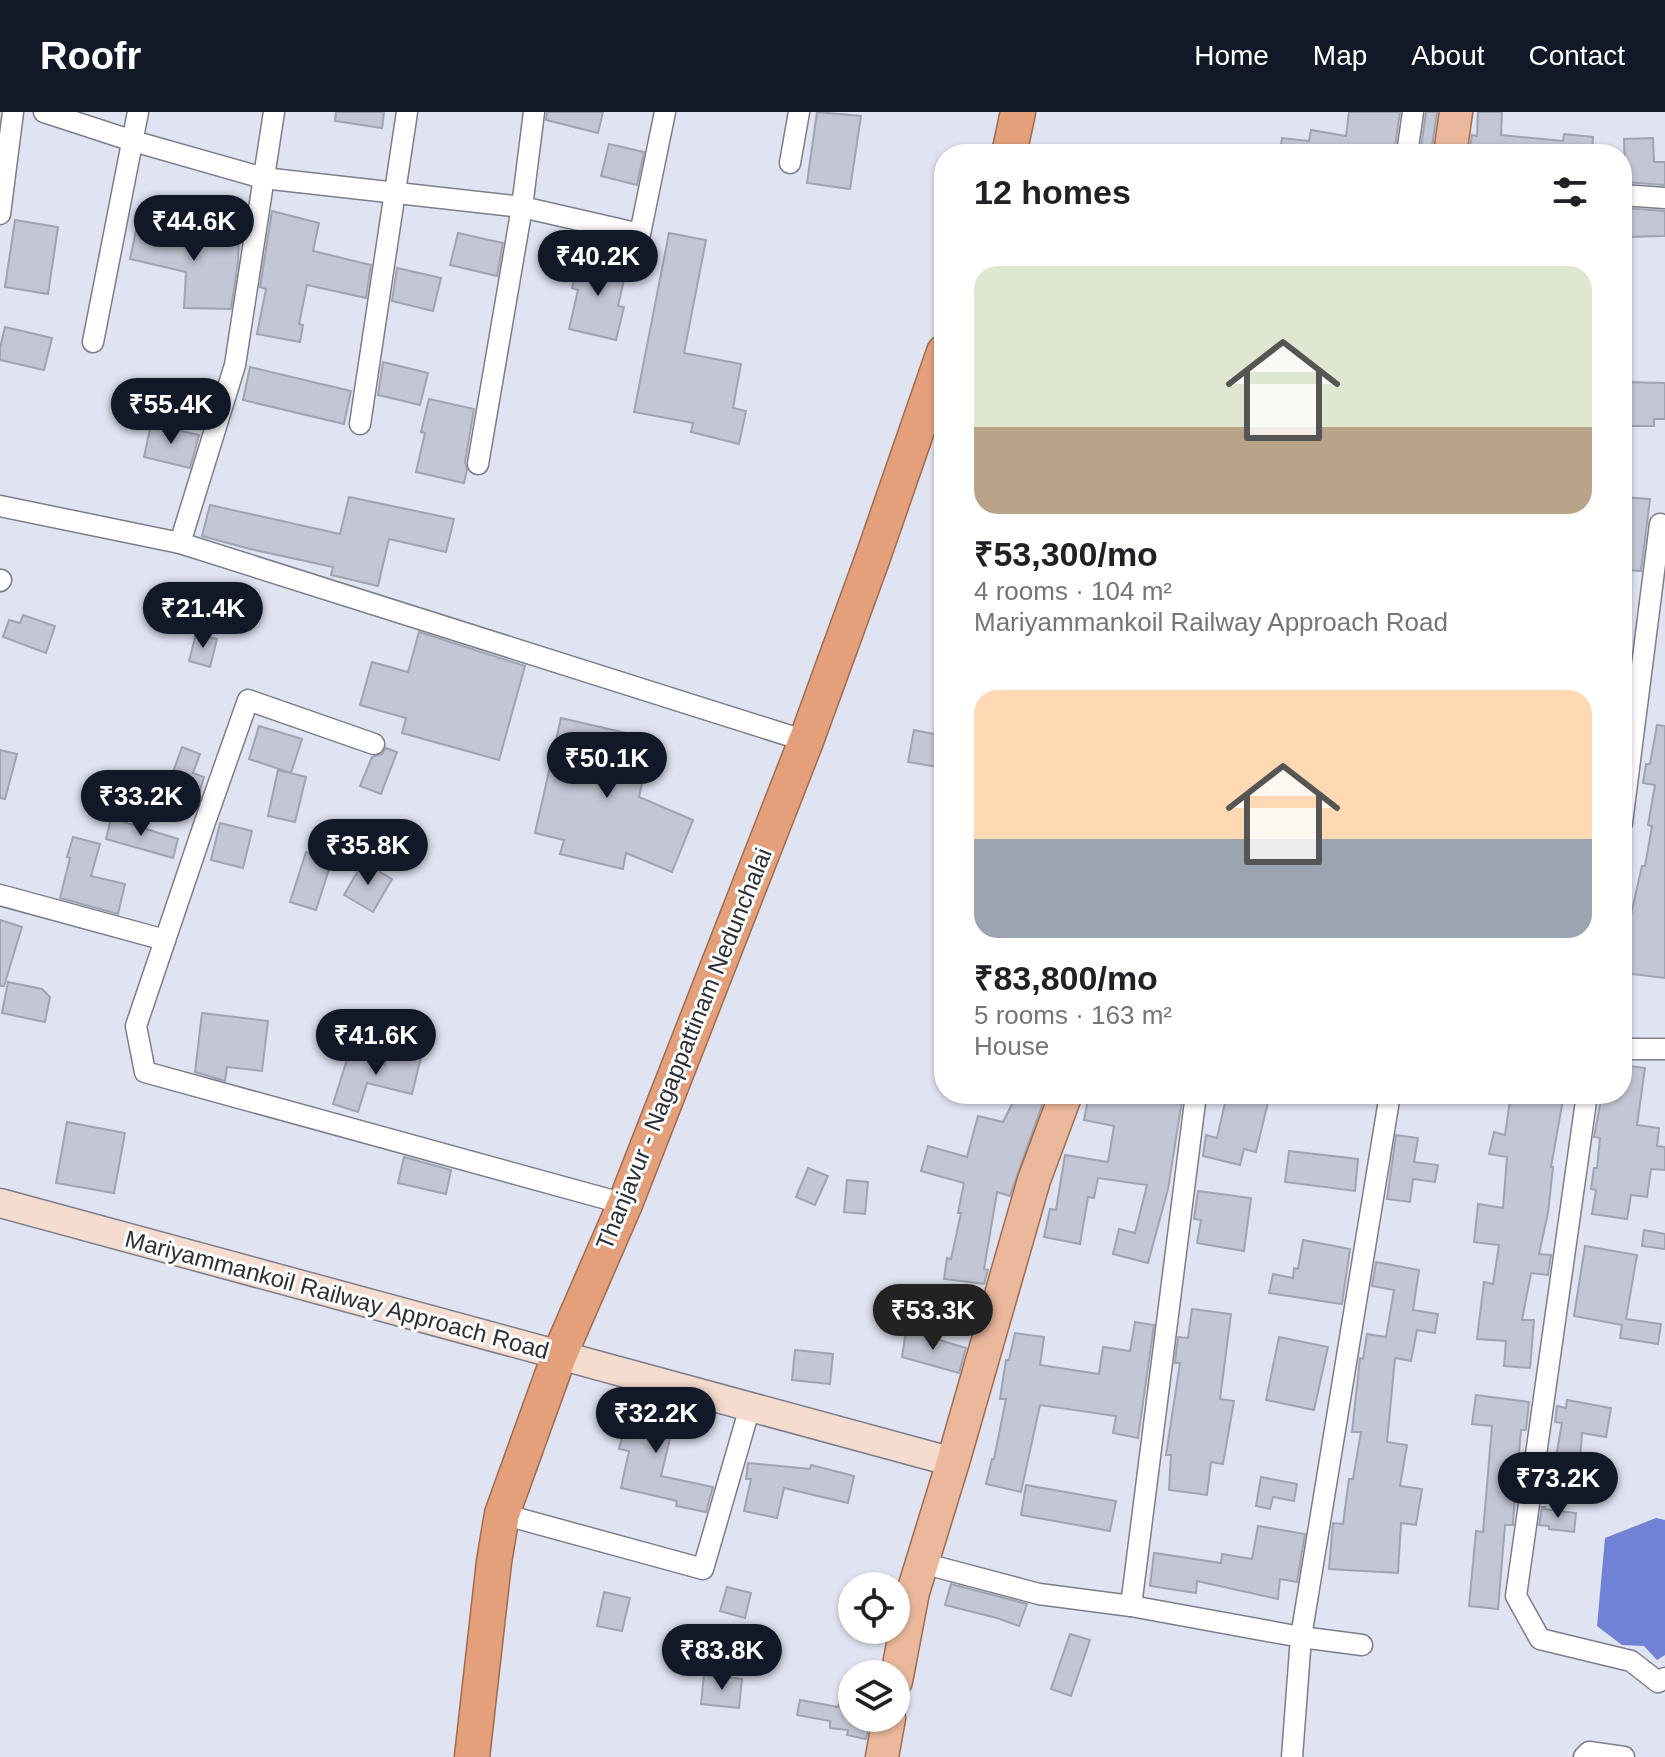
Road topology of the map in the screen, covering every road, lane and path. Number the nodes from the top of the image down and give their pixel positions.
1 (13, 112) edge
2 (44, 112) edge
3 (138, 112) edge
4 (274, 112) edge
5 (407, 112) edge
6 (534, 112) edge
7 (665, 112) edge
8 (799, 112) edge
9 (1018, 112) edge
10 (1413, 112) edge
11 (1456, 112) edge
12 (133, 141) junction
13 (1011, 144) edge
14 (1408, 144) edge
15 (1451, 144) edge
16 (790, 163) dead end
17 (263, 178) junction
18 (395, 193) junction
19 (1632, 196) edge
20 (1665, 198) edge
21 (522, 207) junction
22 (0, 214) edge
23 (93, 342) dead end
24 (934, 381) edge
25 (360, 424) dead end
26 (478, 464) dead end
27 (0, 506) edge
28 (1660, 524) dead end
29 (180, 543) junction
30 (806, 741) junction
31 (374, 744) dead end
32 (1632, 744) edge
33 (0, 895) edge
34 (165, 940) junction
35 (1632, 1049) edge
36 (1665, 1049) edge
37 (1062, 1104) edge
38 (1195, 1104) edge
39 (1388, 1104) edge
40 (1586, 1104) edge
41 (0, 1203) edge
42 (625, 1204) junction
43 (559, 1356) junction
44 (750, 1407) junction
45 (953, 1462) junction
46 (502, 1514) junction
47 (922, 1563) junction
48 (1131, 1606) junction
49 (1301, 1637) junction
50 (1362, 1645) dead end
51 (900, 1660) edge
52 (1665, 1678) edge
53 (886, 1732) edge
54 (472, 1757) edge
55 (882, 1757) edge
56 (1292, 1757) edge
57 (1584, 1757) edge
58 (1624, 1757) edge

1 - 22 street
2 - 12 street
3 - 12 street
4 - 17 street
5 - 18 street
6 - 21 street
7 - 21 street
8 - 16 street
9 - 13 highway
10 - 14 street
11 - 15 main road
12 - 17 street
12 - 23 street
17 - 18 street
17 - 29 street
18 - 21 street
18 - 25 street
19 - 20 street
21 - 26 street
24 - 30 highway, Thanjavur - Nagappattinam Nedunchalai
27 - 29 street
28 - 32 street
29 - 30 street
30 - 42 highway, Thanjavur - Nagappattinam Nedunchalai
31 - 34 street
33 - 34 street
34 - 42 street
35 - 36 street
37 - 45 main road
38 - 48 street
39 - 49 street
40 - 52 street
41 - 43 main road, Mariyammankoil Railway Approach Road
42 - 43 highway, Thanjavur - Nagappattinam Nedunchalai
43 - 44 main road, Mariyammankoil Railway Approach Road
43 - 46 highway, Thanjavur - Nagappattinam Nedunchalai
44 - 45 main road, Mariyammankoil Railway Approach Road
44 - 46 street
45 - 47 main road
46 - 54 highway, Thanjavur - Nagappattinam Nedunchalai
47 - 48 street
47 - 51 main road
48 - 49 street
49 - 50 street
49 - 56 street
53 - 55 main road
57 - 58 street

